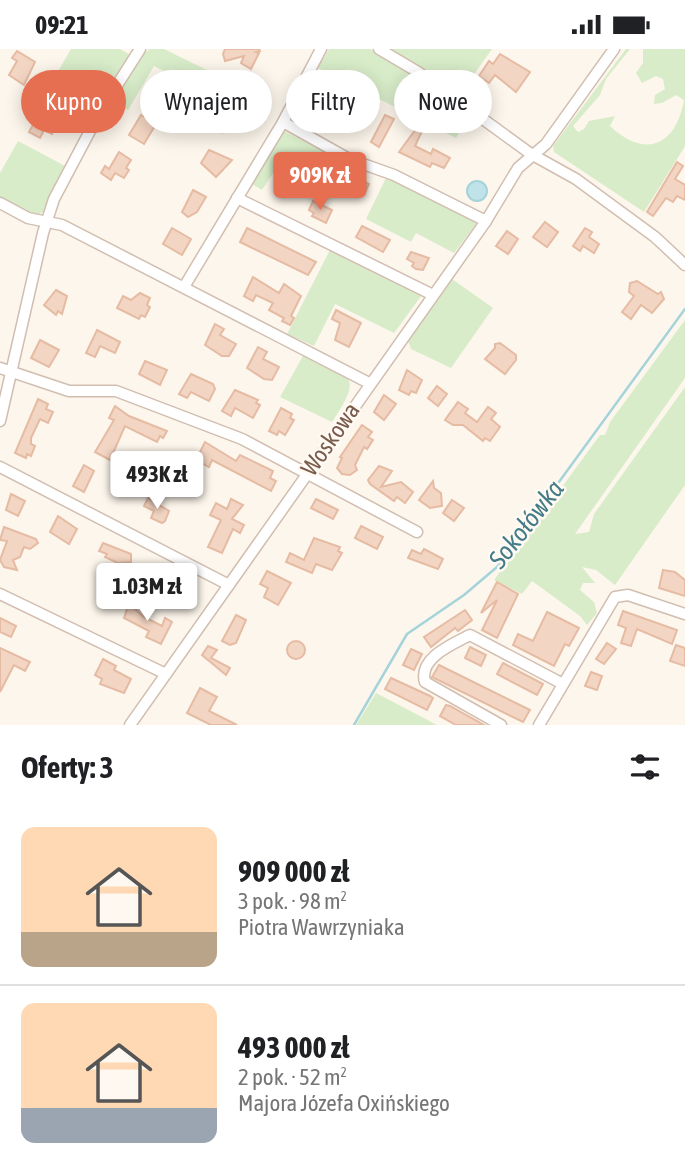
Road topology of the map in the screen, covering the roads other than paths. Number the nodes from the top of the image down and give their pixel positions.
1 (141, 49) edge
2 (321, 49) edge
3 (379, 49) edge
4 (614, 49) edge
5 (283, 122) junction
6 (531, 154) junction
7 (237, 198) junction
8 (0, 202) edge
9 (486, 221) junction
10 (46, 222) junction
11 (685, 265) edge
12 (184, 287) junction
13 (431, 294) junction
14 (5, 369) edge
15 (369, 383) junction
16 (0, 421) edge
17 (0, 467) edge
18 (305, 474) junction
19 (417, 532) dead end
20 (229, 585) junction
21 (0, 594) edge
22 (685, 614) edge
23 (166, 674) junction
24 (563, 684) junction
25 (130, 725) edge
26 (501, 725) edge
27 (539, 725) edge

1 - 10 street
2 - 5 street
3 - 6 street
4 - 6 street, Woskowa
5 - 7 street
5 - 9 street
6 - 9 street, Woskowa
6 - 11 street
7 - 12 street
7 - 13 street
8 - 10 street
9 - 13 street, Woskowa
10 - 12 street
10 - 14 street
12 - 15 street
13 - 15 street, Woskowa
14 - 16 street
14 - 18 street
15 - 18 street, Woskowa
17 - 20 street
18 - 19 street
18 - 20 street, Woskowa
20 - 23 street, Woskowa
21 - 23 street
22 - 24 street
23 - 25 street, Woskowa
24 - 26 street
24 - 27 street

